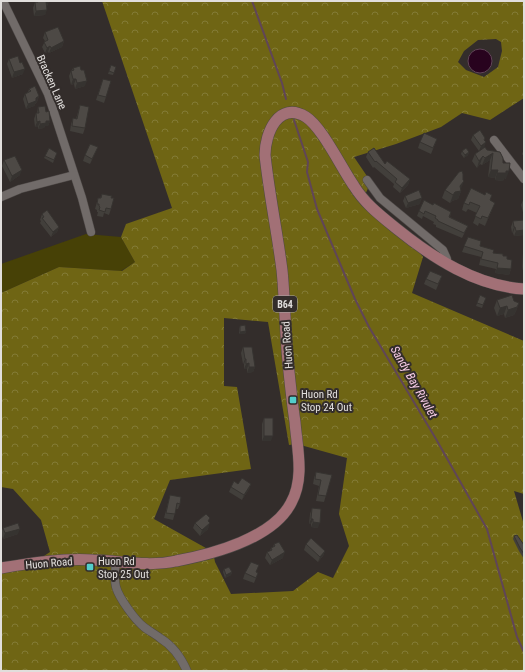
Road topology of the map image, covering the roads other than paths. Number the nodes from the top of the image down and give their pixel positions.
1 (3, 1) edge
2 (494, 140) dead end
3 (74, 175) junction
4 (524, 179) edge
5 (367, 180) dead end
6 (1, 197) edge
7 (91, 232) dead end
8 (447, 264) junction
9 (524, 289) edge
10 (116, 562) junction
11 (1, 568) edge
12 (187, 671) edge

1 - 3 street, Bracken Lane
2 - 4 street
3 - 6 street
3 - 7 street, Bracken Lane
5 - 8 street
8 - 9 main road, Huon Road / B64
8 - 10 main road, Huon Road / B64
10 - 11 main road, Huon Road / B64
10 - 12 street

